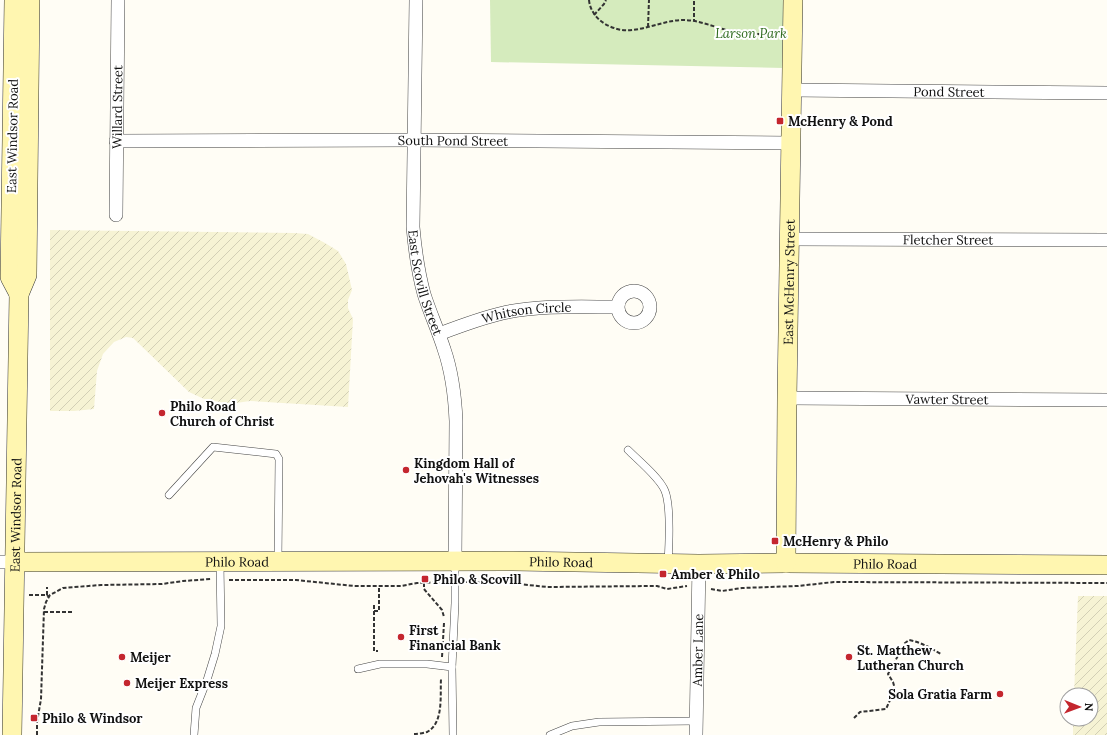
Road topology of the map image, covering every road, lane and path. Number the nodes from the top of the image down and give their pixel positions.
1 (14, 0) edge
2 (30, 0) edge
3 (118, 0) edge
4 (416, 0) edge
5 (589, 0) edge
6 (606, 0) edge
7 (649, 0) edge
8 (793, 0) edge
9 (694, 1) dead end
10 (594, 15) junction
11 (648, 21) junction
12 (694, 21) junction
13 (655, 24) junction
14 (648, 26) junction
15 (776, 32) dead end
16 (792, 90) junction
17 (1107, 93) edge
18 (414, 140) junction
19 (116, 141) junction
20 (790, 143) junction
21 (116, 215) dead end
22 (789, 239) junction
23 (1107, 240) edge
24 (19, 294) junction
25 (617, 307) dead end
26 (439, 334) junction
27 (787, 398) junction
28 (1107, 400) edge
29 (628, 450) dead end
30 (169, 495) dead end
31 (455, 561) junction
32 (7, 562) edge
33 (220, 562) junction
34 (278, 562) junction
35 (786, 563) junction
36 (668, 564) junction
37 (699, 564) junction
38 (1107, 565) edge
39 (203, 579) dead end
40 (238, 580) dead end
41 (433, 582) dead end
42 (472, 582) dead end
43 (424, 583) junction
44 (1107, 583) edge
45 (379, 586) junction
46 (685, 586) dead end
47 (47, 588) dead end
48 (708, 588) dead end
49 (42, 595) dead end
50 (48, 596) junction
51 (374, 605) dead end
52 (374, 611) junction
53 (44, 612) junction
54 (73, 612) dead end
55 (378, 651) dead end
56 (941, 654) dead end
57 (442, 657) dead end
58 (452, 668) junction
59 (358, 669) dead end
60 (441, 679) dead end
61 (854, 718) dead end
62 (696, 721) junction
63 (414, 734) edge
64 (13, 735) edge
65 (37, 735) edge
66 (194, 735) edge
67 (453, 735) edge
68 (550, 735) edge
69 (696, 735) edge

1 - 24 main road, East Windsor Road
2 - 24 main road, East Windsor Road
3 - 19 street, Willard Street
4 - 18 street, East Scovill Street
5 - 10 path
6 - 10 path
7 - 11 path
8 - 16 main road, East McHenry Street
9 - 12 path
10 - 14 path
11 - 13 path
11 - 14 path
12 - 13 path
12 - 15 path
13 - 14 path
16 - 17 street, Pond Street
16 - 20 main road, East McHenry Street
18 - 19 street, South Pond Street
18 - 20 street, South Pond Street
18 - 26 street, East Scovill Street
19 - 21 street, Willard Street
20 - 22 main road, East McHenry Street
22 - 23 street, Fletcher Street
22 - 27 main road, East McHenry Street
24 - 32 main road, East Windsor Road
25 - 26 street, Whitson Circle
26 - 31 street, East Scovill Street
27 - 28 street, Vawter Street
27 - 35 main road, East McHenry Street
29 - 36 lane
30 - 34 lane
31 - 34 main road, Philo Road
31 - 36 main road, Philo Road
31 - 58 lane
32 - 33 main road, Philo Road
32 - 64 main road, East Windsor Road
33 - 34 main road, Philo Road
33 - 66 lane
35 - 37 main road, Philo Road
35 - 38 main road, Philo Road
36 - 37 main road, Philo Road
37 - 62 street, Amber Lane
39 - 50 path
40 - 45 path
41 - 43 path
42 - 46 path
43 - 45 path
43 - 57 path
44 - 48 path
45 - 52 path
47 - 50 path
49 - 50 path
50 - 53 path
51 - 52 path
52 - 55 path
53 - 54 path
53 - 65 path
56 - 61 path
58 - 59 lane
58 - 67 lane
60 - 63 path
62 - 68 lane
62 - 69 street, Amber Lane

